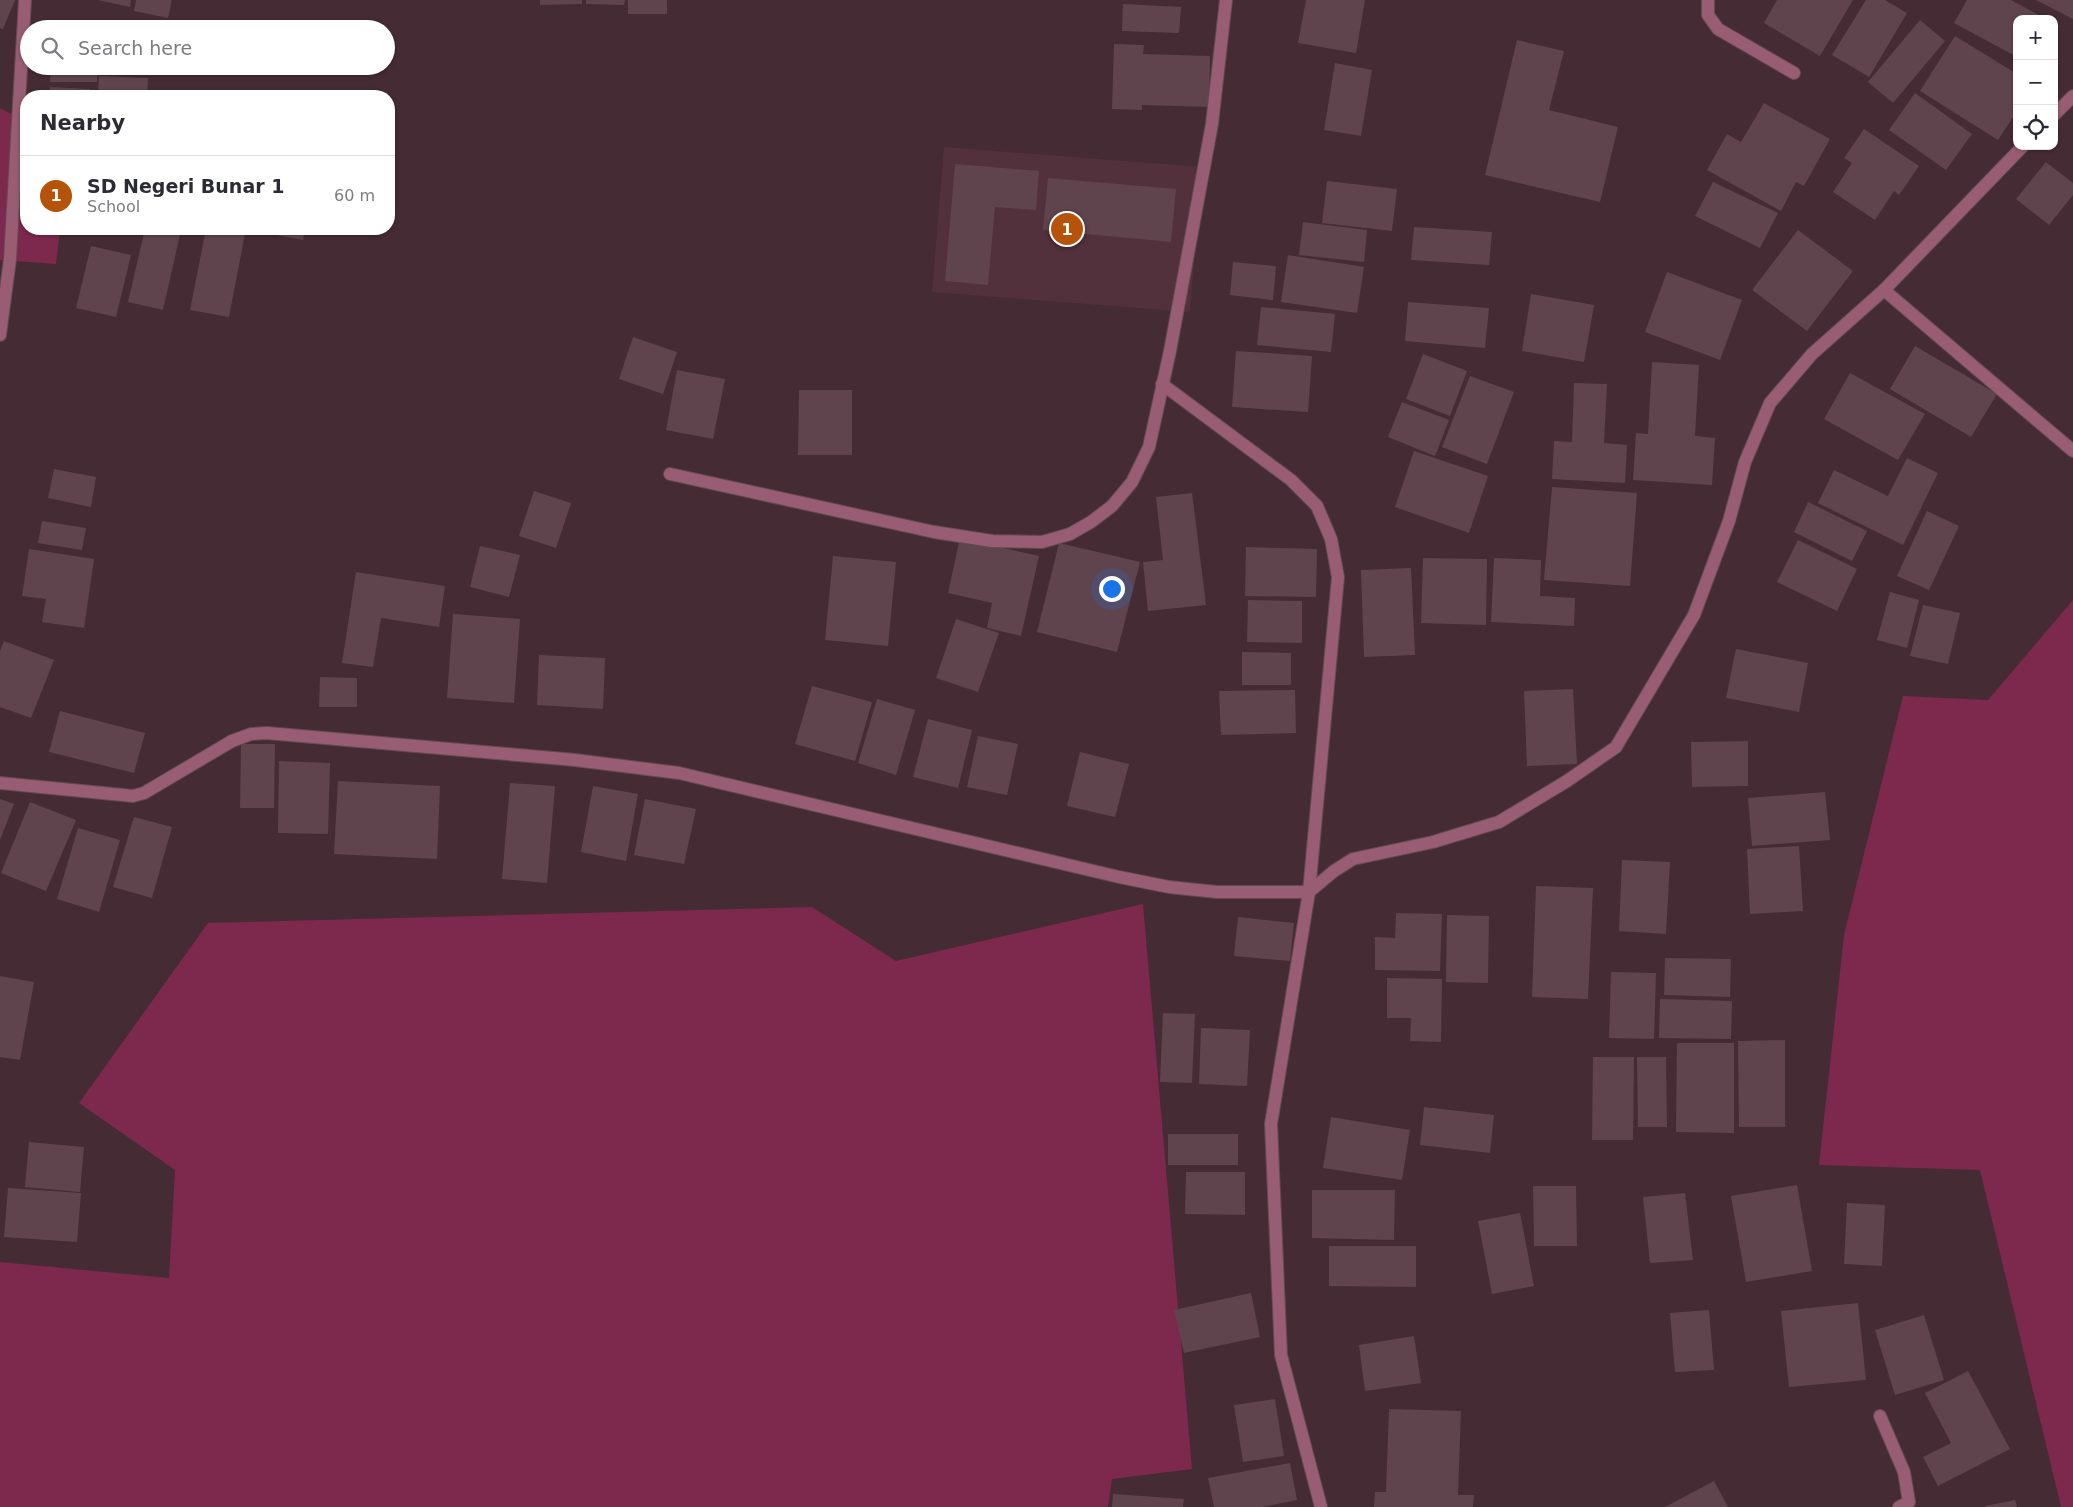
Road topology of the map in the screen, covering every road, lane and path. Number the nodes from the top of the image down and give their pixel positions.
1 (25, 0) edge
2 (1226, 0) edge
3 (1708, 0) edge
4 (24, 20) edge
5 (1794, 73) dead end
6 (23, 75) edge
7 (22, 90) edge
8 (2073, 96) edge
9 (2058, 111) edge
10 (2019, 150) edge
11 (20, 177) edge
12 (5, 259) edge
13 (1884, 290) junction
14 (0, 335) edge
15 (1162, 384) junction
16 (2073, 451) edge
17 (670, 474) dead end
18 (0, 783) edge
19 (1309, 892) junction
20 (1880, 1416) dead end
21 (1321, 1507) edge
22 (1899, 1507) edge

1 - 4 street
2 - 15 street
3 - 5 street
6 - 7 street
8 - 9 street
10 - 13 street
11 - 12 street
12 - 14 street
13 - 16 street
13 - 19 street
15 - 17 street
15 - 19 street
18 - 19 street
19 - 21 street
20 - 22 street

